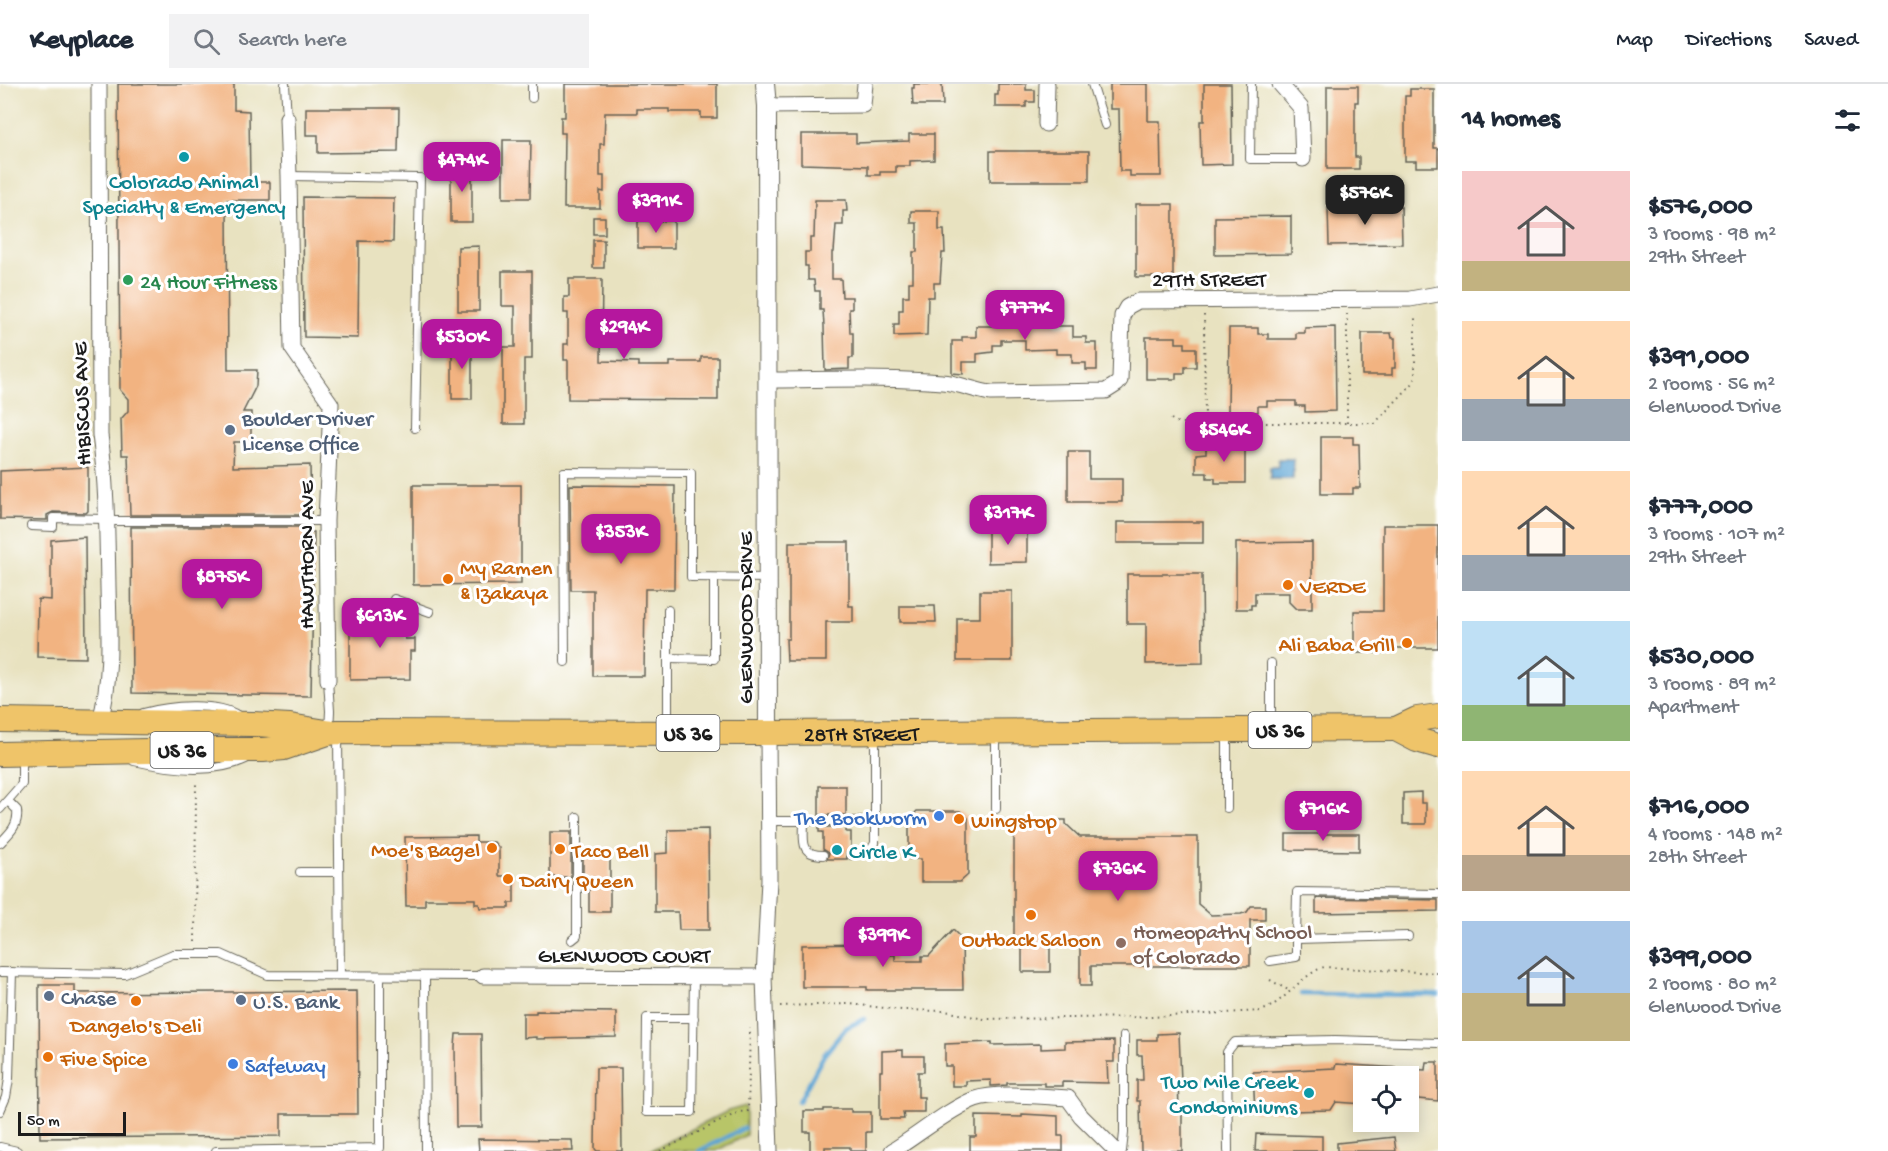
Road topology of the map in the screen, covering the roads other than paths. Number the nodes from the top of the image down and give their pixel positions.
1 (99, 84) edge
2 (285, 84) edge
3 (532, 84) edge
4 (765, 84) edge
5 (865, 84) edge
6 (1047, 84) edge
7 (1092, 84) edge
8 (1251, 84) edge
9 (1280, 84) edge
10 (532, 98) dead end
11 (767, 106) junction
12 (286, 118) joint
13 (1046, 124) dead end
14 (1105, 125) dead end
15 (1303, 159) joint
16 (290, 176) junction
17 (1438, 294) edge
18 (768, 380) junction
19 (415, 428) dead end
20 (107, 520) junction
21 (326, 521) junction
22 (31, 526) dead end
23 (714, 578) junction
24 (768, 578) junction
25 (394, 599) dead end
26 (668, 610) dead end
27 (430, 612) dead end
28 (668, 658) junction
29 (565, 662) dead end
30 (1271, 663) dead end
31 (328, 680) joint
32 (1438, 716) edge
33 (0, 720) edge
34 (106, 721) junction
35 (1396, 729) junction
36 (1227, 730) junction
37 (1271, 730) junction
38 (333, 732) junction
39 (875, 732) junction
40 (996, 732) junction
41 (668, 733) junction
42 (768, 733) junction
43 (1438, 746) edge
44 (11, 754) edge
45 (8, 801) junction
46 (1227, 808) dead end
47 (0, 809) edge
48 (996, 809) dead end
49 (578, 817) dead end
50 (768, 821) junction
51 (804, 821) junction
52 (875, 821) junction
53 (0, 843) edge
54 (823, 855) dead end
55 (851, 855) dead end
56 (300, 872) dead end
57 (339, 872) junction
58 (1438, 894) edge
59 (1408, 936) dead end
60 (1296, 939) junction
61 (572, 940) dead end
62 (1270, 961) dead end
63 (0, 972) edge
64 (12, 972) junction
65 (340, 975) junction
66 (380, 976) junction
67 (425, 976) junction
68 (483, 976) joint
69 (694, 976) junction
70 (764, 977) junction
71 (694, 1018) junction
72 (1124, 1036) dead end
73 (1438, 1043) edge
74 (0, 1111) edge
75 (0, 1147) edge
76 (18, 1151) edge
77 (216, 1151) edge
78 (426, 1151) edge
79 (770, 1151) edge
80 (892, 1151) edge
81 (1116, 1151) edge
82 (1122, 1151) edge
83 (1228, 1151) edge

1 - 20 street, HIBISCUS AVE
2 - 12 lane
3 - 10 lane
4 - 11 street, GLENWOOD DRIVE
5 - 11 street
6 - 13 street
7 - 14 lane
8 - 15 lane
9 - 15 street
11 - 18 street, GLENWOOD DRIVE
12 - 16 street, HAWTHORN AVE
16 - 19 lane
16 - 21 street, HAWTHORN AVE
17 - 18 street, 29TH STREET
18 - 24 street, GLENWOOD DRIVE
20 - 21 lane
20 - 22 lane
20 - 34 street, HIBISCUS AVE
21 - 31 street, HAWTHORN AVE
23 - 24 lane
23 - 28 lane
23 - 29 lane
24 - 42 street, GLENWOOD DRIVE
25 - 27 lane
26 - 28 lane
28 - 41 lane
30 - 37 lane
31 - 38 lane
32 - 35 highway, 28TH STREET / US 36
33 - 34 highway, 28TH STREET / US 36
34 - 38 highway, 28TH STREET / US 36
35 - 37 highway, 28TH STREET / US 36
35 - 43 highway, 28TH STREET / US 36
36 - 37 highway, 28TH STREET / US 36
36 - 40 highway, 28TH STREET / US 36
36 - 46 lane
38 - 41 highway, 28TH STREET / US 36
38 - 44 highway, 28TH STREET / US 36
38 - 57 lane
39 - 40 highway, 28TH STREET / US 36
39 - 42 highway, 28TH STREET / US 36
39 - 52 lane
40 - 48 lane
41 - 42 highway, 28TH STREET / US 36
42 - 50 street, GLENWOOD DRIVE
44 - 45 lane
45 - 47 lane
45 - 53 lane
49 - 61 lane
50 - 51 lane
50 - 70 street, GLENWOOD DRIVE
51 - 52 lane
51 - 54 lane
52 - 55 lane
56 - 57 lane
57 - 65 lane
58 - 60 lane
59 - 60 lane
60 - 62 lane
63 - 64 lane
64 - 65 lane
64 - 74 lane
65 - 66 lane
66 - 67 lane
66 - 77 lane
67 - 68 lane
67 - 78 lane
68 - 69 street, GLENWOOD COURT
69 - 70 street, GLENWOOD COURT
69 - 71 lane
70 - 79 street, GLENWOOD DRIVE
71 - 71 lane
72 - 82 lane
73 - 83 lane
75 - 76 lane
80 - 81 street

